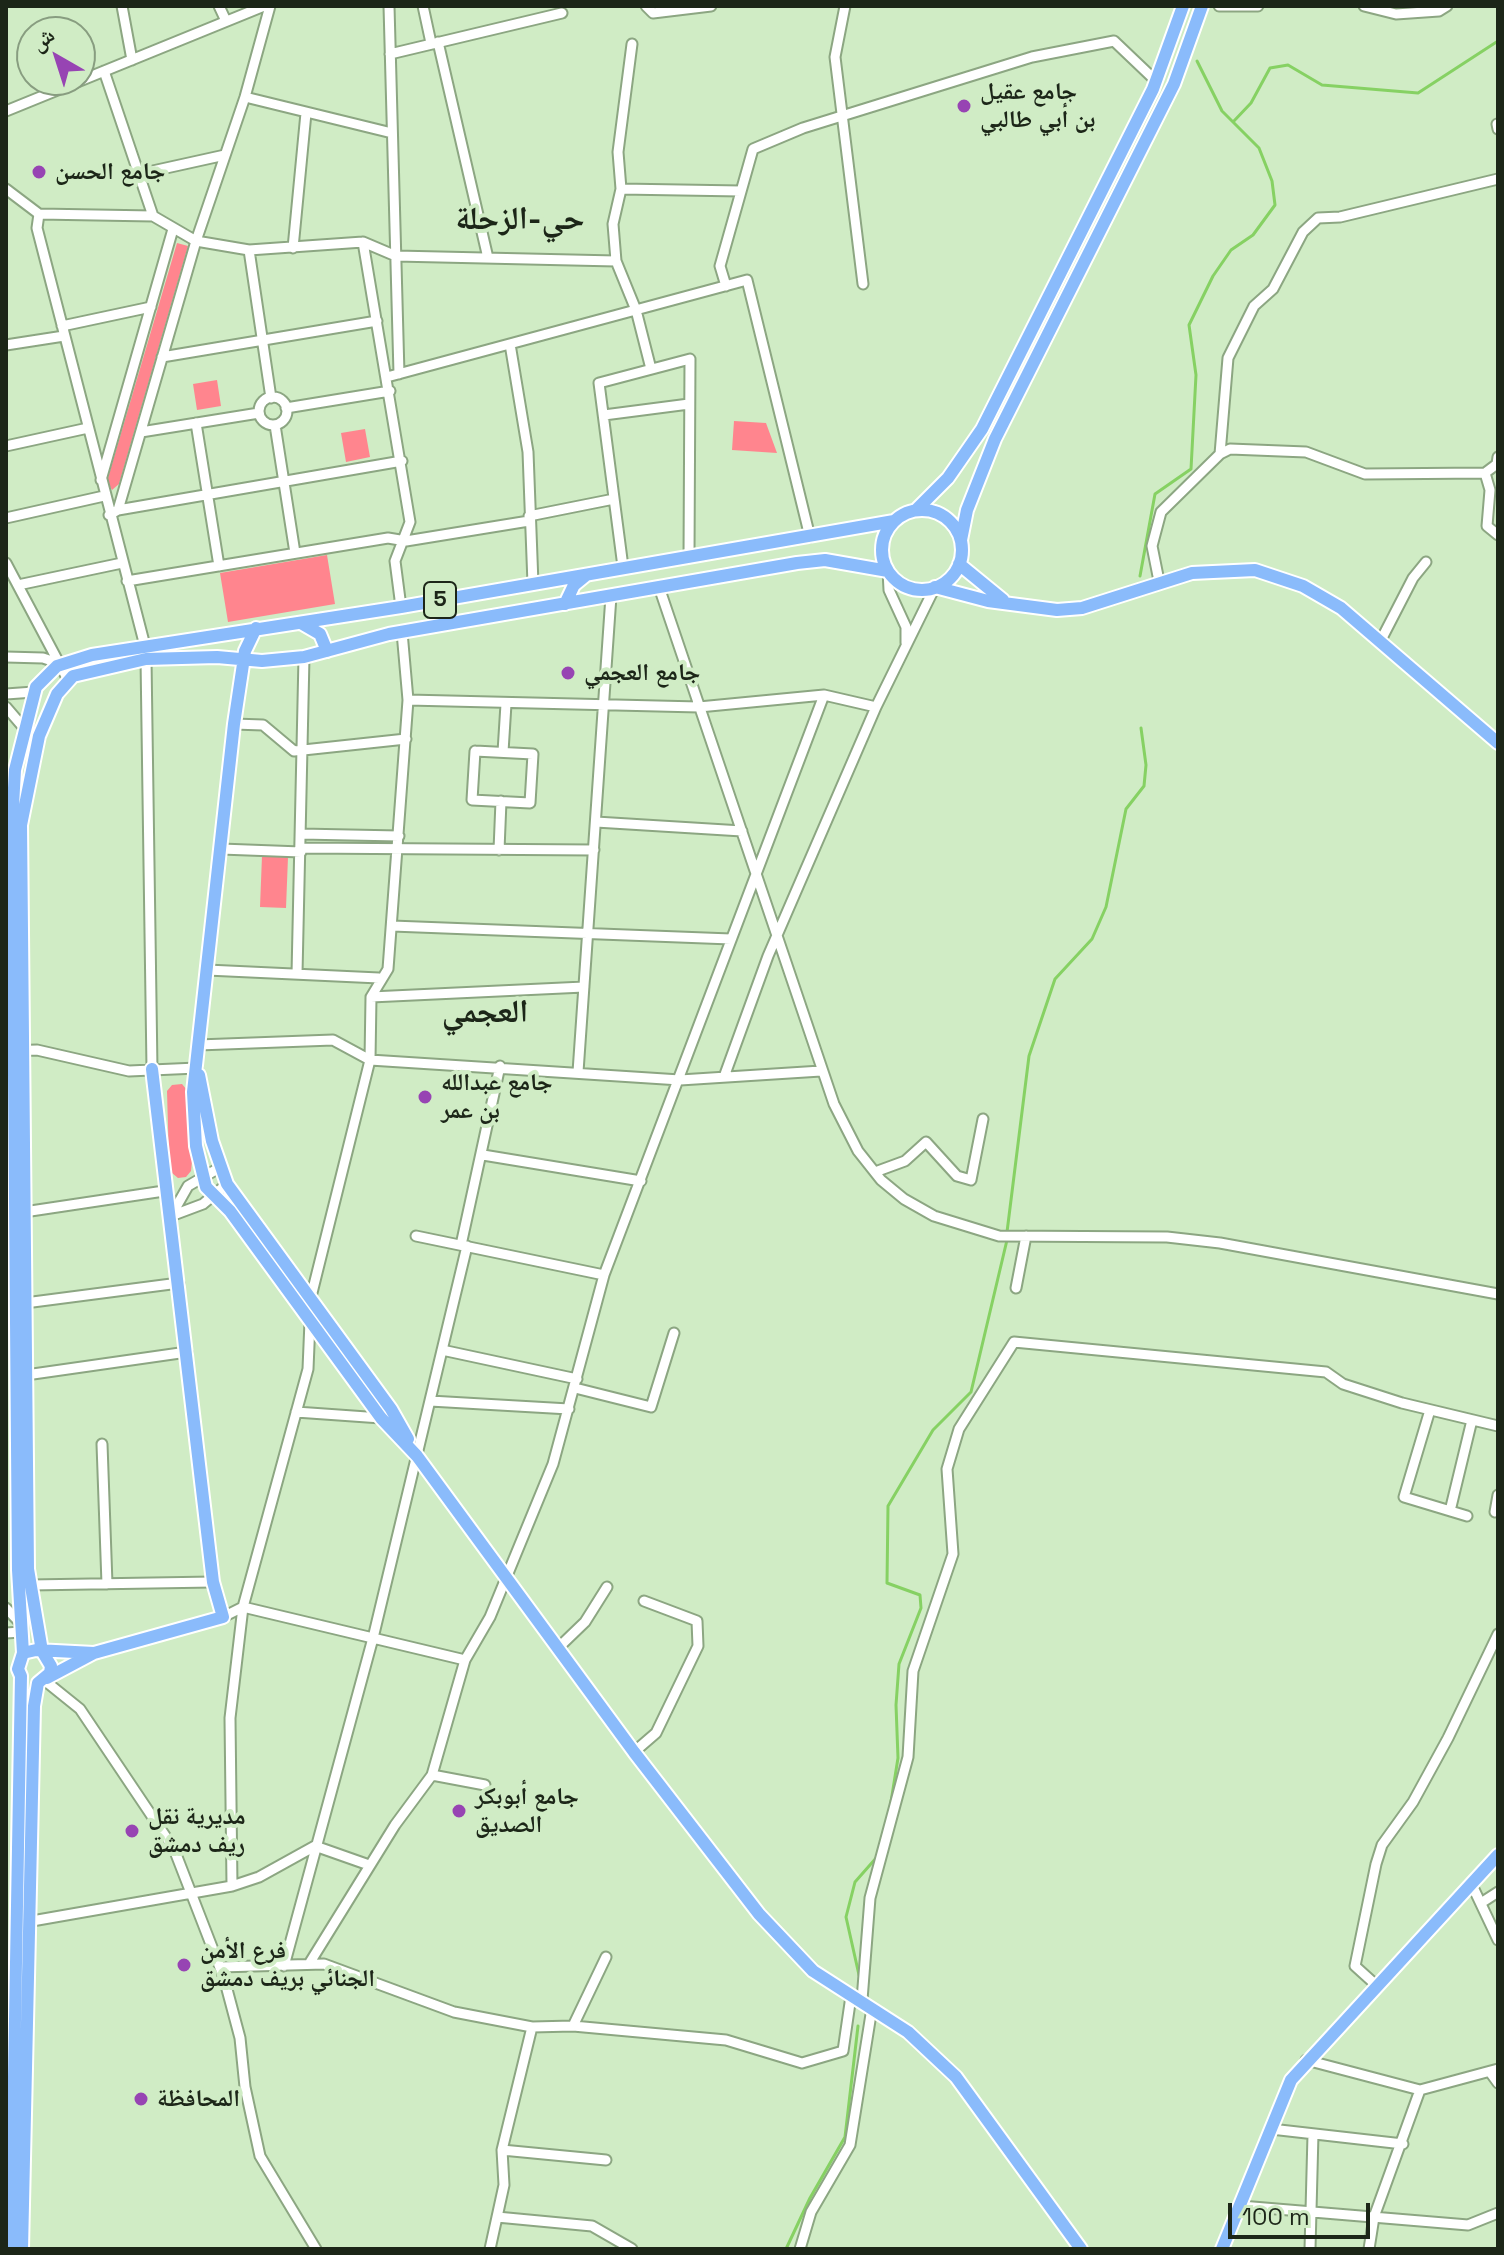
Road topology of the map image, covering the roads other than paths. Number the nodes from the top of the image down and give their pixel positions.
1 (122, 6) edge
2 (219, 6) edge
3 (264, 6) edge
4 (270, 6) edge
5 (389, 6) edge
6 (423, 6) edge
7 (646, 6) edge
8 (711, 6) edge
9 (845, 6) edge
10 (1183, 6) edge
11 (1202, 6) edge
12 (1219, 6) edge
13 (1258, 6) edge
14 (1364, 6) edge
15 (1447, 6) edge
16 (562, 13) dead end
17 (226, 21) junction
18 (435, 42) junction
19 (632, 44) dead end
20 (390, 54) junction
21 (132, 60) junction
22 (104, 71) junction
23 (1156, 81) junction
24 (245, 97) junction
25 (6, 111) edge
26 (306, 113) junction
27 (840, 116) junction
28 (392, 133) junction
29 (225, 155) junction
30 (139, 174) junction
31 (1498, 179) edge
32 (6, 189) edge
33 (621, 189) junction
34 (741, 191) junction
35 (39, 214) junction
36 (153, 216) junction
37 (173, 229) junction
38 (196, 241) junction
39 (363, 242) junction
40 (293, 248) junction
41 (249, 250) junction
42 (396, 256) junction
43 (488, 258) junction
44 (616, 261) junction
45 (863, 284) dead end
46 (726, 286) junction
47 (151, 307) junction
48 (636, 310) junction
49 (377, 321) junction
50 (63, 331) junction
51 (262, 340) junction
52 (510, 344) junction
53 (6, 345) edge
54 (162, 357) junction
55 (651, 369) junction
56 (399, 374) junction
57 (387, 377) junction
58 (390, 391) junction
59 (271, 398) junction
60 (689, 404) junction
61 (286, 408) junction
62 (259, 413) junction
63 (604, 415) junction
64 (196, 423) junction
65 (275, 425) junction
66 (88, 428) junction
67 (141, 432) junction
68 (6, 446) edge
69 (1220, 454) junction
70 (1498, 457) edge
71 (402, 461) junction
72 (1485, 473) junction
73 (284, 481) junction
74 (100, 483) junction
75 (1494, 491) edge
76 (207, 495) junction
77 (104, 496) junction
78 (614, 499) junction
79 (916, 510) junction
80 (114, 513) junction
81 (6, 518) edge
82 (529, 518) junction
83 (894, 521) junction
84 (1498, 535) edge
85 (810, 537) junction
86 (961, 540) junction
87 (406, 541) junction
88 (295, 553) junction
89 (689, 557) junction
90 (1426, 562) dead end
91 (6, 563) edge
92 (122, 563) junction
93 (959, 564) junction
94 (219, 566) junction
95 (623, 567) junction
96 (888, 571) junction
97 (592, 573) junction
98 (127, 581) junction
99 (1159, 581) junction
100 (533, 584) junction
101 (18, 585) junction
102 (659, 587) junction
103 (935, 587) junction
104 (611, 596) junction
105 (1003, 600) junction
106 (565, 604) junction
107 (401, 607) junction
108 (300, 622) junction
109 (256, 628) junction
110 (402, 632) junction
111 (1380, 642) junction
112 (906, 650) junction
113 (327, 651) junction
114 (145, 653) junction
115 (6, 657) edge
116 (304, 657) junction
117 (244, 660) junction
118 (61, 664) junction
119 (68, 680) junction
120 (34, 692) junction
121 (6, 694) edge
122 (824, 695) junction
123 (408, 700) junction
124 (506, 704) junction
125 (6, 707) edge
126 (604, 707) junction
127 (699, 707) junction
128 (876, 707) junction
129 (234, 724) junction
130 (24, 728) junction
131 (39, 736) junction
132 (406, 739) junction
133 (1498, 743) edge
134 (303, 751) junction
135 (503, 752) junction
136 (501, 801) junction
137 (596, 822) junction
138 (742, 831) junction
139 (301, 834) junction
140 (399, 836) junction
141 (221, 849) junction
142 (399, 849) junction
143 (301, 850) junction
144 (499, 850) junction
145 (594, 850) junction
146 (755, 872) junction
147 (392, 926) junction
148 (588, 933) junction
149 (777, 936) junction
150 (731, 939) junction
151 (207, 970) junction
152 (297, 974) junction
153 (379, 978) junction
154 (584, 987) junction
155 (371, 997) junction
156 (198, 1045) junction
157 (14, 1051) edge
158 (370, 1060) junction
159 (500, 1066) junction
160 (197, 1068) junction
161 (152, 1069) junction
162 (821, 1071) junction
163 (578, 1072) junction
164 (724, 1077) junction
165 (680, 1080) junction
166 (983, 1119) dead end
167 (483, 1155) junction
168 (219, 1168) junction
169 (875, 1172) junction
170 (203, 1176) junction
171 (641, 1181) junction
172 (227, 1184) junction
173 (164, 1191) junction
174 (213, 1196) junction
175 (11, 1202) edge
176 (24, 1212) junction
177 (171, 1216) junction
178 (416, 1236) dead end
179 (1026, 1236) junction
180 (464, 1246) junction
181 (604, 1275) junction
182 (179, 1283) junction
183 (1016, 1288) dead end
184 (1498, 1294) edge
185 (311, 1297) junction
186 (25, 1303) junction
187 (310, 1324) junction
188 (674, 1333) dead end
189 (442, 1350) junction
190 (187, 1352) junction
191 (16, 1360) edge
192 (26, 1375) junction
193 (576, 1384) junction
194 (430, 1401) junction
195 (569, 1409) junction
196 (1430, 1410) junction
197 (296, 1412) junction
198 (381, 1418) junction
199 (1472, 1420) junction
200 (1498, 1426) edge
201 (102, 1444) dead end
202 (417, 1456) junction
203 (1498, 1495) edge
204 (1450, 1511) junction
205 (1495, 1512) dead end
206 (1467, 1516) dead end
207 (505, 1575) junction
208 (213, 1582) junction
209 (107, 1584) junction
210 (30, 1585) junction
211 (607, 1587) dead end
212 (644, 1601) dead end
213 (243, 1607) junction
214 (6, 1608) edge
215 (223, 1617) junction
216 (21, 1628) junction
217 (6, 1633) edge
218 (1498, 1634) edge
219 (373, 1638) junction
220 (558, 1648) junction
221 (42, 1651) junction
222 (23, 1653) junction
223 (94, 1653) junction
224 (465, 1660) junction
225 (21, 1676) junction
226 (41, 1681) junction
227 (634, 1752) junction
228 (432, 1775) junction
229 (485, 1785) dead end
230 (315, 1846) junction
231 (1498, 1855) edge
232 (369, 1865) junction
233 (1471, 1883) junction
234 (232, 1886) junction
235 (1498, 1892) edge
236 (194, 1894) junction
237 (1481, 1903) junction
238 (32, 1921) junction
239 (1498, 1940) edge
240 (606, 1957) dead end
241 (309, 1964) junction
242 (284, 1966) junction
243 (220, 1967) junction
244 (1376, 1985) junction
245 (862, 2002) junction
246 (573, 2026) junction
247 (532, 2027) junction
248 (1306, 2060) junction
249 (1494, 2070) edge
250 (1498, 2083) edge
251 (1420, 2090) junction
252 (1271, 2129) junction
253 (1313, 2134) junction
254 (1403, 2144) junction
255 (502, 2150) junction
256 (606, 2160) dead end
257 (1241, 2206) junction
258 (1313, 2212) junction
259 (1498, 2213) edge
260 (497, 2217) junction
261 (1374, 2217) junction
262 (11, 2249) edge
263 (22, 2249) edge
264 (316, 2249) edge
265 (490, 2249) edge
266 (632, 2249) edge
267 (800, 2249) edge
268 (1081, 2249) edge
269 (1222, 2249) edge
270 (1310, 2249) edge
271 (1369, 2249) edge

1 - 21 street
2 - 17 street
3 - 17 street
4 - 24 street
5 - 20 street
6 - 18 street
7 - 8 street
9 - 27 street
10 - 23 main road
11 - 86 main road
12 - 13 street
14 - 15 street
16 - 18 street
17 - 21 street
18 - 20 street
18 - 43 street
19 - 33 street
20 - 28 street
21 - 22 street
22 - 25 street
22 - 30 street
23 - 27 street
23 - 79 main road
24 - 26 street
24 - 29 street
26 - 28 street
26 - 40 street
27 - 34 street
27 - 45 street
28 - 42 street
29 - 30 street
29 - 38 street
30 - 36 street
31 - 69 street
32 - 35 street
33 - 34 street
33 - 44 street
34 - 46 street
35 - 36 street
35 - 50 street
36 - 37 street
37 - 38 street
37 - 47 street
38 - 41 street
38 - 54 street
39 - 40 street
39 - 42 street
39 - 49 street
40 - 41 street
41 - 51 street
42 - 43 street
42 - 56 street
43 - 44 street
44 - 48 street
46 - 48 street
46 - 85 street
47 - 50 street
47 - 74 street
48 - 52 street
48 - 55 street
49 - 51 street
49 - 57 street
50 - 53 street
50 - 66 street
51 - 54 street
51 - 59 street
52 - 56 street
52 - 82 street
54 - 67 street
55 - 60 street
55 - 63 street
56 - 57 street
57 - 58 street
58 - 61 street
58 - 71 street
59 - 61 street
59 - 62 street
60 - 63 street
60 - 89 street
61 - 65 street
62 - 64 street
62 - 65 street
63 - 78 street
64 - 67 street
64 - 76 street
65 - 73 street
66 - 68 street
66 - 74 street
67 - 80 street
69 - 72 street
69 - 99 street
70 - 72 street
71 - 73 street
71 - 87 street
72 - 75 street
73 - 76 street
73 - 88 street
74 - 77 street
75 - 84 street
76 - 80 street
76 - 94 street
77 - 80 street
77 - 81 street
78 - 82 street
78 - 95 street
79 - 83 main road
79 - 86 main road
80 - 92 street
82 - 87 street
82 - 100 street
83 - 85 main road, 5
83 - 96 main road
85 - 89 main road, 5
86 - 93 main road
87 - 88 street
87 - 107 street
88 - 94 street
89 - 95 main road, 5
90 - 111 street
91 - 101 street
92 - 98 street
92 - 101 street
93 - 103 main road
93 - 105 main road
94 - 98 street
95 - 97 main road, 5
96 - 102 main road, 5
96 - 103 main road
96 - 112 street
97 - 100 main road, 5
97 - 106 main road
98 - 114 street
99 - 105 main road
99 - 111 main road
100 - 107 main road, 5
101 - 118 street
102 - 104 main road, 5
102 - 127 street
103 - 105 main road
103 - 112 street
104 - 106 main road, 5
104 - 126 street
106 - 110 main road, 5
107 - 108 main road, 5
108 - 109 main road, 5
108 - 113 main road
109 - 114 main road, 5
109 - 117 main road
110 - 113 main road, 5
110 - 123 street
111 - 133 main road
112 - 128 street
113 - 116 main road, 5
114 - 117 main road, 5
114 - 118 main road, 5
114 - 119 main road, 5
114 - 161 street
115 - 118 street
116 - 117 main road, 5
116 - 134 street
117 - 129 main road
118 - 119 street
118 - 120 main road
119 - 131 main road
120 - 121 street
120 - 130 main road
122 - 127 street
122 - 128 street
122 - 146 street
123 - 124 street
123 - 132 street
124 - 126 street
124 - 135 street
125 - 130 street
126 - 127 street
126 - 137 street
127 - 138 street
128 - 149 street
129 - 134 street
129 - 141 main road
130 - 131 street
130 - 157 main road
131 - 157 main road
132 - 134 street
132 - 140 street
134 - 139 street
135 - 136 street
135 - 136 street
136 - 144 street
137 - 138 street
137 - 145 street
138 - 146 street
139 - 140 street
139 - 143 street
140 - 142 street
141 - 143 street
141 - 151 main road
142 - 143 street
142 - 144 street
142 - 147 street
143 - 152 street
144 - 145 street
145 - 148 street
146 - 149 street
146 - 150 street
147 - 148 street
147 - 153 street
148 - 150 street
148 - 154 street
149 - 162 street
149 - 164 street
150 - 165 street
151 - 152 street
151 - 156 main road
152 - 153 street
153 - 155 street
154 - 155 street
154 - 163 street
155 - 158 street
156 - 158 street
156 - 160 main road
157 - 161 street
157 - 175 main road
157 - 176 main road
158 - 159 street
158 - 185 street
159 - 163 street
159 - 167 street
160 - 161 street
160 - 168 main road
160 - 170 main road
161 - 173 main road
162 - 164 street
162 - 169 street
163 - 165 street
164 - 165 street
165 - 171 street
166 - 169 street
167 - 171 street
167 - 180 street
168 - 170 street
168 - 172 main road
169 - 179 street
170 - 174 main road
170 - 177 street
171 - 181 street
172 - 174 street
172 - 185 main road
173 - 176 street
173 - 177 main road
174 - 177 street
174 - 187 main road
175 - 191 main road
176 - 186 main road
177 - 182 main road
178 - 180 street
179 - 183 street
179 - 184 street
180 - 181 street
180 - 189 street
181 - 193 street
182 - 186 street
182 - 190 main road
185 - 187 street
185 - 202 main road
186 - 191 main road
187 - 197 street
187 - 198 main road
188 - 193 street
189 - 193 street
189 - 194 street
190 - 192 street
190 - 208 main road
191 - 192 main road
191 - 216 main road
192 - 210 main road
193 - 195 street
194 - 195 street
194 - 202 street
195 - 207 street
196 - 199 street
196 - 204 street
196 - 245 street
197 - 198 street
197 - 213 street
198 - 202 main road
199 - 200 street
199 - 204 street
201 - 209 street
202 - 207 main road
202 - 219 street
203 - 205 street
204 - 206 street
207 - 220 main road
207 - 224 street
208 - 209 street
208 - 215 main road
209 - 210 street
210 - 221 main road
211 - 220 street
212 - 227 street
213 - 215 street
213 - 219 street
213 - 234 street
214 - 216 street
215 - 223 main road
216 - 217 street
216 - 222 main road
218 - 244 street
219 - 224 street
219 - 230 street
220 - 227 main road
221 - 222 main road
221 - 223 main road
221 - 226 main road
222 - 225 main road
223 - 226 main road
224 - 228 street
225 - 226 main road
225 - 262 main road
226 - 236 street
226 - 238 main road
227 - 245 main road
228 - 229 street
228 - 232 street
230 - 232 street
230 - 234 street
230 - 242 street
231 - 233 main road
232 - 241 street
233 - 237 street
233 - 244 main road
234 - 236 street
235 - 237 street
236 - 238 street
236 - 243 street
237 - 239 street
238 - 263 main road
240 - 246 street
241 - 242 street
241 - 247 street
242 - 243 street
243 - 264 street
244 - 248 main road
245 - 246 street
245 - 267 street
245 - 268 main road
246 - 247 street
247 - 255 street
248 - 251 street
248 - 252 main road
249 - 250 street
249 - 251 street
251 - 254 street
252 - 253 street
252 - 257 main road
253 - 254 street
253 - 258 street
254 - 261 street
255 - 256 street
255 - 260 street
257 - 258 street
257 - 269 main road
258 - 261 street
258 - 270 street
259 - 261 street
260 - 265 street
260 - 266 street
261 - 271 street

